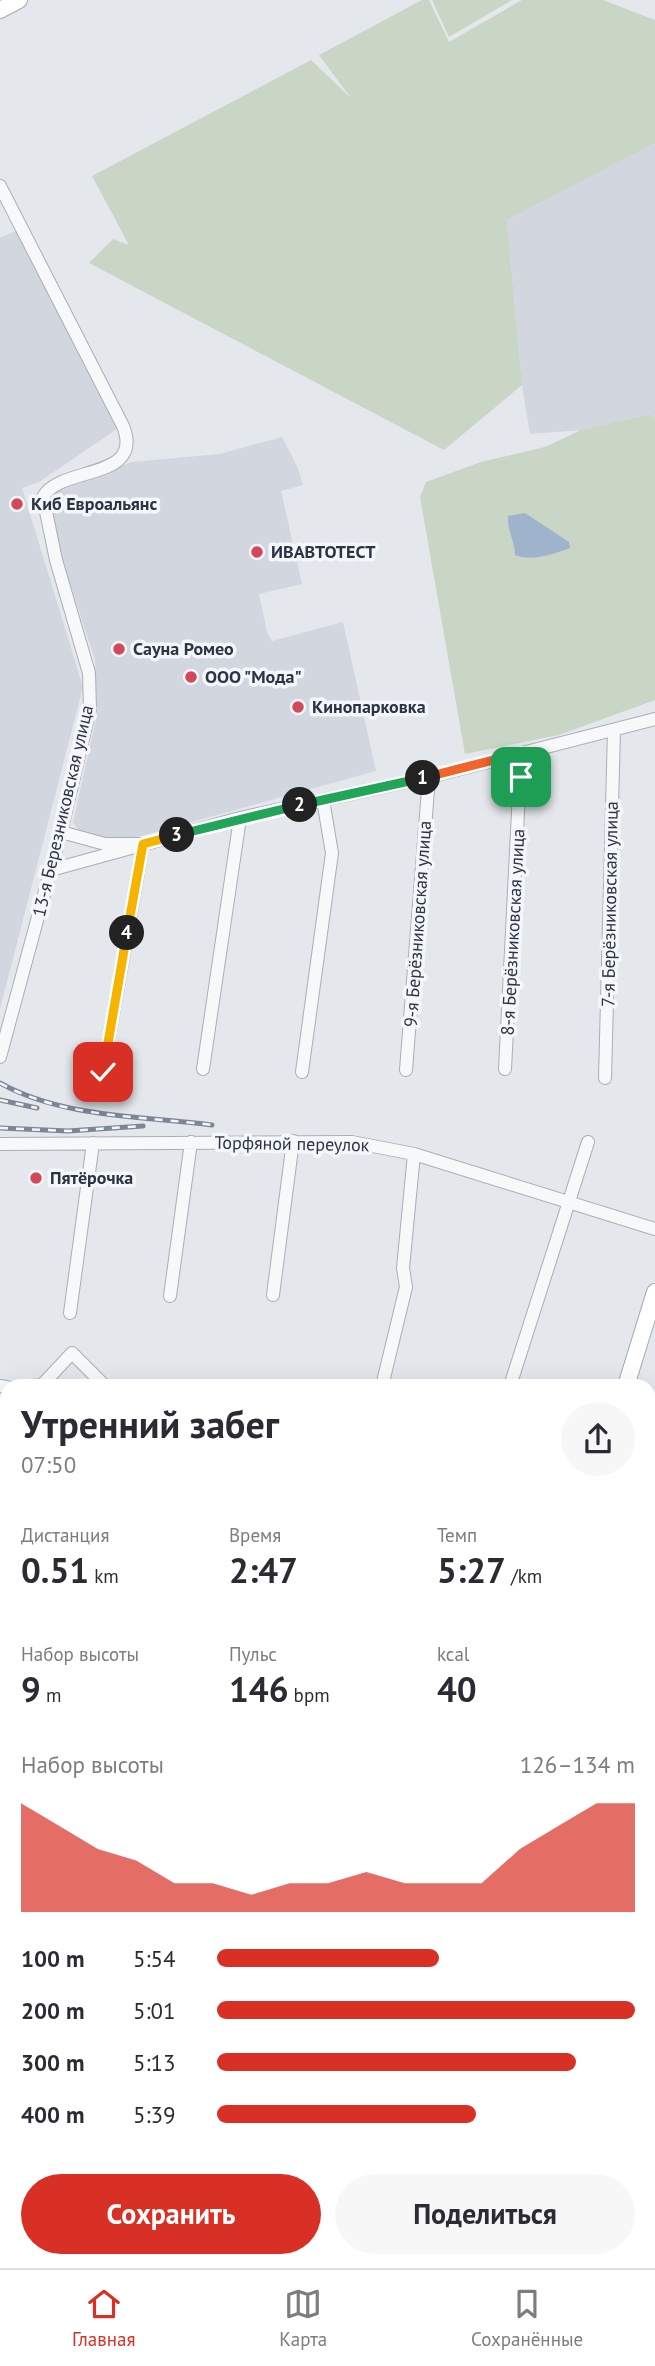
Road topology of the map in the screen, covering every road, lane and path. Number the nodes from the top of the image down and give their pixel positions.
1 (19, 0) edge
2 (0, 10) edge
3 (0, 186) edge
4 (655, 719) edge
5 (614, 730) junction
6 (521, 753) junction
7 (429, 777) junction
8 (323, 800) junction
9 (240, 818) junction
10 (61, 832) junction
11 (143, 844) junction
12 (51, 870) junction
13 (1, 1054) edge
14 (203, 1069) dead end
15 (505, 1069) dead end
16 (407, 1070) dead end
17 (103, 1072) dead end
18 (302, 1072) dead end
19 (605, 1078) dead end
20 (293, 1141) junction
21 (191, 1142) junction
22 (588, 1142) dead end
23 (1, 1143) edge
24 (93, 1143) junction
25 (414, 1154) junction
26 (569, 1201) junction
27 (655, 1229) edge
28 (655, 1292) edge
29 (273, 1295) dead end
30 (170, 1296) dead end
31 (70, 1313) dead end
32 (48, 1379) edge
33 (98, 1379) edge
34 (384, 1379) edge
35 (512, 1379) edge
36 (628, 1379) edge

1 - 2 main road
3 - 10 street, 13-я Березниковская улица
4 - 5 street
5 - 6 street
5 - 19 street, 7-я Берёзниковская улица
6 - 7 street
6 - 15 street, 8-я Берёзниковская улица
7 - 8 street
7 - 16 street, 9-я Берёзниковская улица
8 - 9 street
8 - 18 street
9 - 11 street
9 - 14 street
10 - 11 street
10 - 12 street, 13-я Березниковская улица
11 - 12 street
11 - 17 street
12 - 13 street, 13-я Березниковская улица
20 - 21 street, Торфяной переулок
20 - 25 street, Торфяной переулок
20 - 29 street
21 - 24 street, Торфяной переулок
21 - 30 street
22 - 26 street
23 - 24 street, Торфяной переулок
24 - 31 street
25 - 26 street, Торфяной переулок
25 - 34 street
26 - 27 street, Торфяной переулок
26 - 35 street
28 - 36 main road
32 - 33 street

